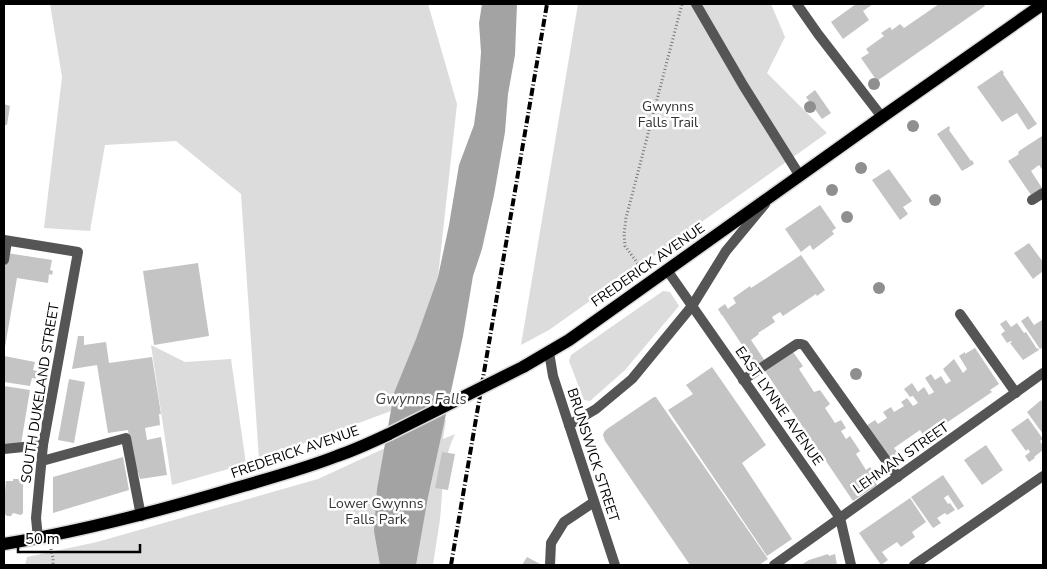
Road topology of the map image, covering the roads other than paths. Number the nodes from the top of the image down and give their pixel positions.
1 (696, 4) edge
2 (797, 4) edge
3 (1043, 4) edge
4 (882, 117) junction
5 (800, 176) junction
6 (1043, 193) edge
7 (772, 195) junction
8 (1032, 200) dead end
9 (6, 241) edge
10 (4, 260) edge
11 (667, 270) junction
12 (692, 306) junction
13 (960, 314) dead end
14 (548, 352) junction
15 (1043, 374) edge
16 (743, 380) junction
17 (1016, 393) junction
18 (569, 425) junction
19 (43, 445) junction
20 (4, 449) edge
21 (42, 461) junction
22 (1043, 476) edge
23 (898, 477) junction
24 (594, 502) junction
25 (141, 516) junction
26 (840, 518) junction
27 (38, 538) junction
28 (4, 544) edge
29 (550, 565) edge
30 (615, 565) edge
31 (774, 565) edge
32 (851, 565) edge
33 (914, 565) edge

1 - 5 street
2 - 4 street
3 - 4 main road, FREDERICK AVENUE
4 - 5 main road, FREDERICK AVENUE
5 - 7 main road, FREDERICK AVENUE
6 - 8 street
7 - 11 main road, FREDERICK AVENUE
7 - 12 street, FREDERICK AVENUE
9 - 10 street
9 - 19 street, SOUTH DUKELAND STREET
11 - 12 street, EAST LYNNE AVENUE
11 - 14 main road, FREDERICK AVENUE
12 - 16 street, EAST LYNNE AVENUE
12 - 18 street, FREDERICK AVENUE
13 - 17 street
14 - 18 street, BRUNSWICK STREET
14 - 25 main road, FREDERICK AVENUE, bridge
15 - 17 street, LEHMAN STREET
16 - 23 street
16 - 26 street, EAST LYNNE AVENUE
17 - 23 street, LEHMAN STREET
18 - 24 street, BRUNSWICK STREET
19 - 20 street
19 - 21 street, SOUTH DUKELAND STREET
21 - 25 street
21 - 27 street, SOUTH DUKELAND STREET
22 - 33 street
23 - 26 street, LEHMAN STREET
24 - 29 street
24 - 30 street, BRUNSWICK STREET
25 - 27 main road, FREDERICK AVENUE
26 - 31 street, LEHMAN STREET
26 - 32 street, EAST LYNNE AVENUE
27 - 28 main road, FREDERICK AVENUE

